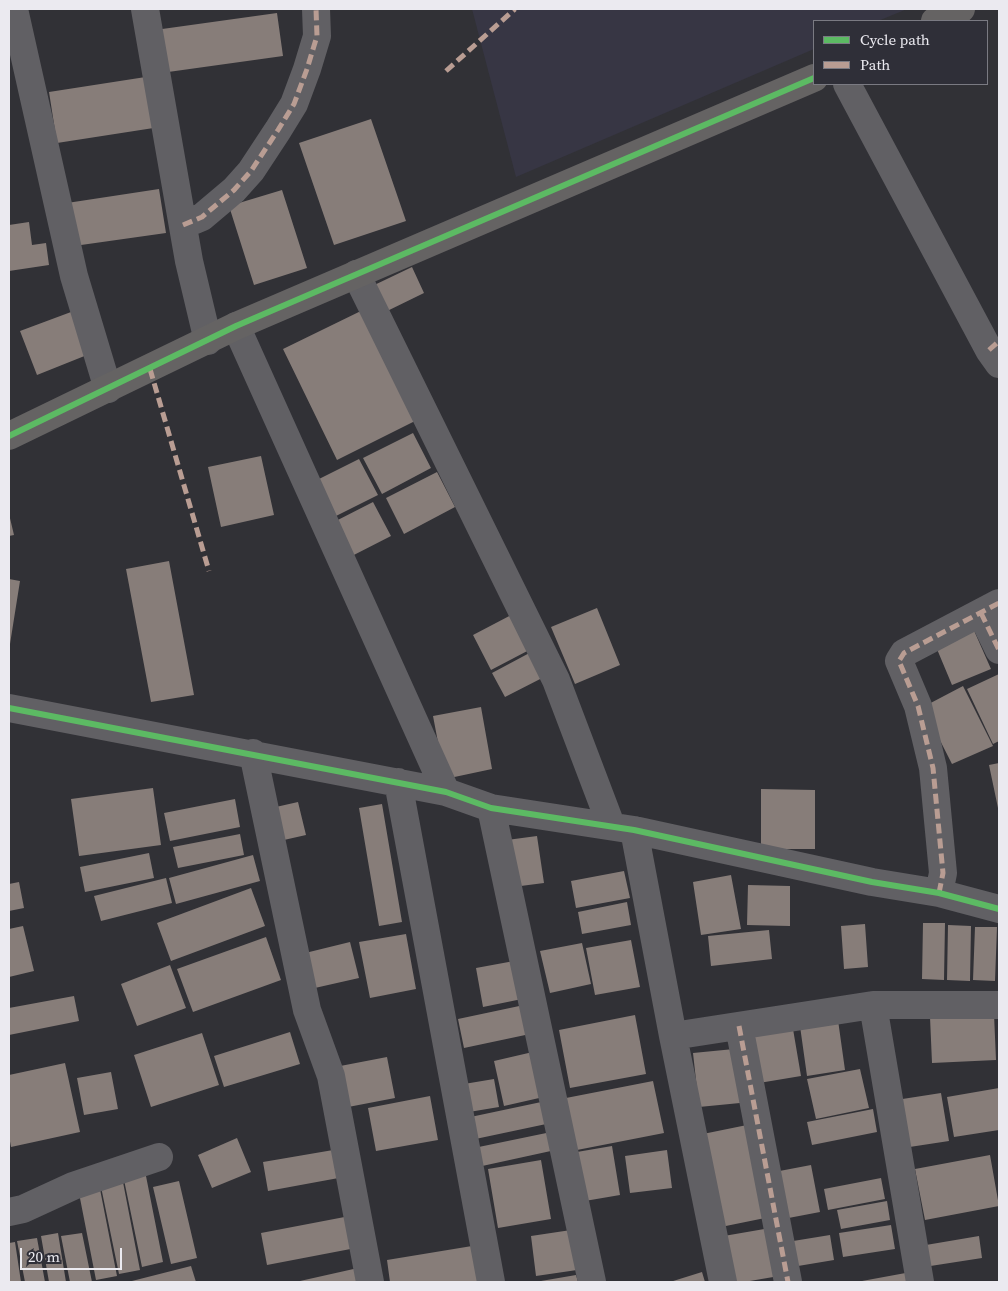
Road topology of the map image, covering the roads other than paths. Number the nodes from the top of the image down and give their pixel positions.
1 (14, 9) edge
2 (145, 9) edge
3 (316, 9) edge
4 (961, 9) edge
5 (937, 20) edge
6 (813, 78) edge
7 (849, 85) edge
8 (183, 225) junction
9 (356, 274) junction
10 (236, 326) junction
11 (208, 341) junction
12 (996, 352) edge
13 (108, 389) junction
14 (9, 436) edge
15 (990, 608) edge
16 (999, 650) edge
17 (9, 708) edge
18 (253, 753) junction
19 (398, 782) junction
20 (446, 792) junction
21 (491, 808) junction
22 (622, 827) junction
23 (939, 893) junction
24 (999, 909) edge
25 (873, 1005) junction
26 (999, 1005) edge
27 (739, 1026) junction
28 (673, 1036) junction
29 (159, 1157) dead end
30 (9, 1212) edge
31 (370, 1282) edge
32 (491, 1282) edge
33 (592, 1282) edge
34 (724, 1282) edge
35 (788, 1282) edge
36 (920, 1282) edge

1 - 13 street
2 - 8 street
3 - 8 street
4 - 5 street
6 - 9 street
7 - 12 street
8 - 11 street
9 - 10 street
9 - 22 street
10 - 11 street
10 - 20 street
11 - 13 street
13 - 14 street
15 - 16 street
15 - 23 street
17 - 18 street
18 - 19 street
18 - 31 street
19 - 20 street
19 - 32 street
20 - 21 street
21 - 22 street
21 - 33 street
22 - 23 street
22 - 28 street
23 - 24 street
25 - 26 street
25 - 27 street
25 - 36 street
27 - 28 street
27 - 35 street
28 - 34 street
29 - 30 street

